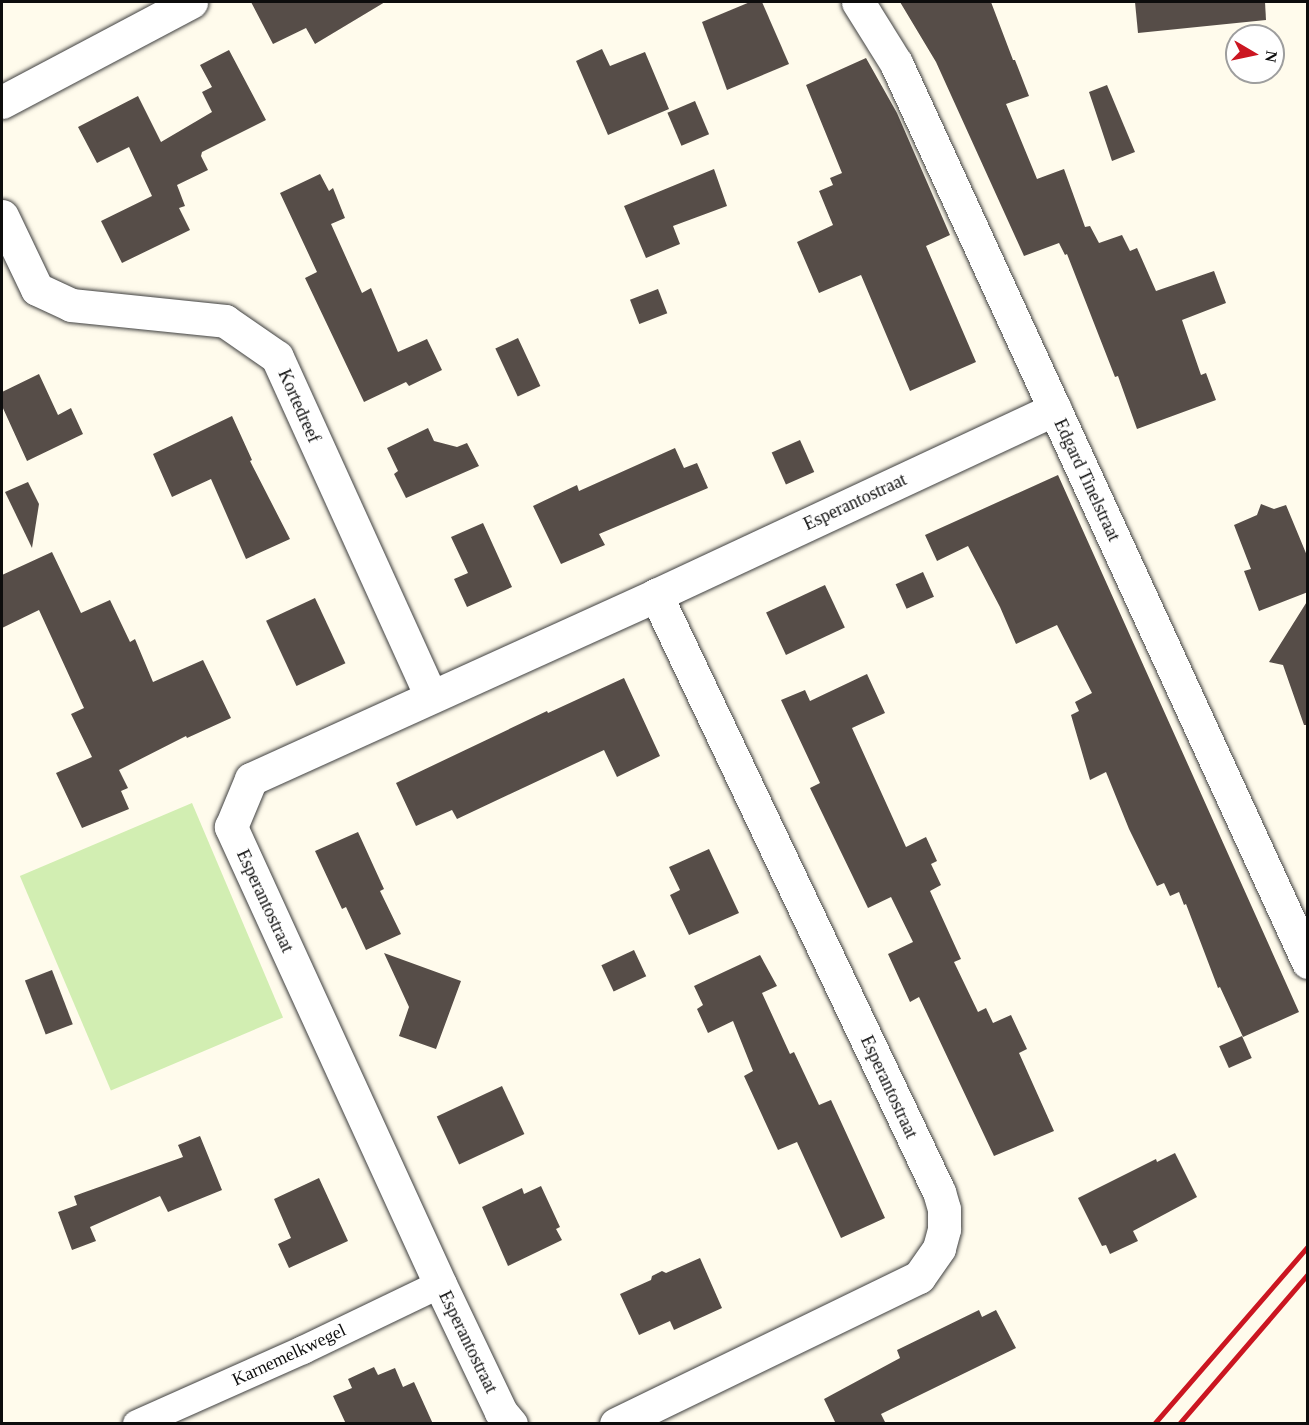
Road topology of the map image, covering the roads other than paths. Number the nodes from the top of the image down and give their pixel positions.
1 (191, 2) edge
2 (858, 2) edge
3 (2, 102) edge
4 (2, 216) edge
5 (1055, 409) junction
6 (656, 595) junction
7 (431, 696) junction
8 (1308, 962) edge
9 (440, 1284) junction
10 (137, 1424) edge
11 (511, 1424) edge
12 (616, 1424) edge

1 - 3 street
2 - 5 street, Edgard Tinelstraat
4 - 7 street, Kortedreef
5 - 6 street, Esperantostraat
5 - 8 street, Edgard Tinelstraat
6 - 7 street, Esperantostraat
6 - 12 street, Esperantostraat
7 - 9 street, Esperantostraat
9 - 10 street, Karnemelkwegel
9 - 11 street, Esperantostraat

